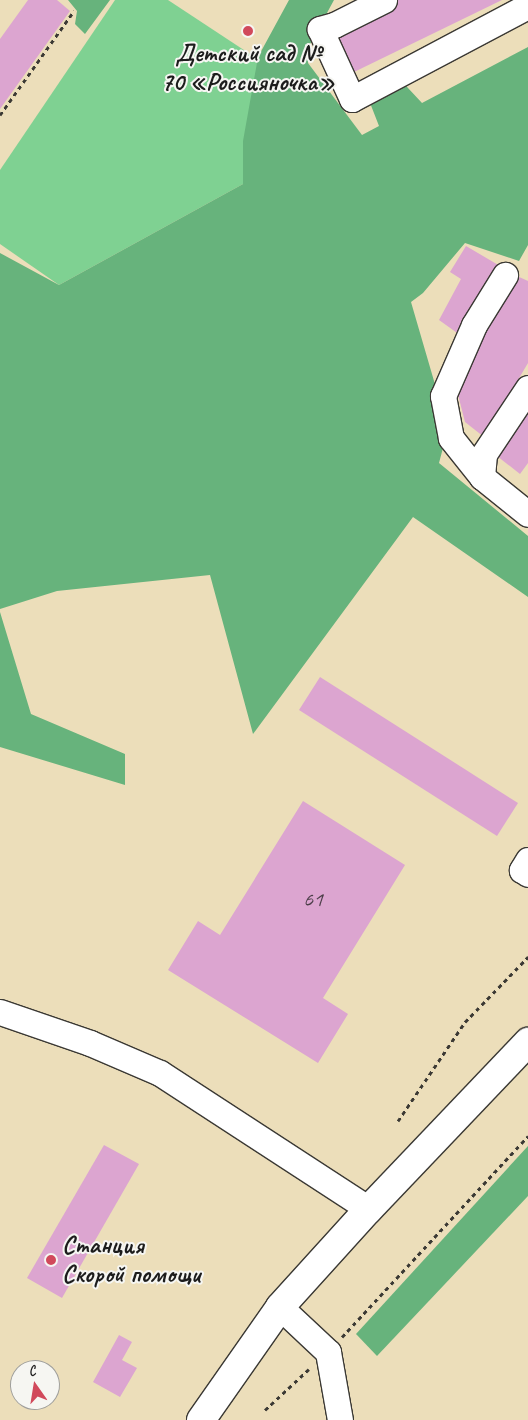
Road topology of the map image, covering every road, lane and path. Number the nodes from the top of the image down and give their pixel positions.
1 (384, 0) edge
2 (528, 6) edge
3 (74, 11) dead end
4 (0, 115) edge
5 (505, 275) dead end
6 (528, 388) edge
7 (482, 477) junction
8 (528, 514) edge
9 (528, 860) edge
10 (528, 874) edge
11 (528, 957) edge
12 (0, 1012) edge
13 (528, 1042) edge
14 (398, 1121) dead end
15 (528, 1136) edge
16 (369, 1209) junction
17 (280, 1307) junction
18 (328, 1352) junction
19 (265, 1410) dead end
20 (201, 1420) edge
21 (340, 1420) edge

1 - 2 lane
3 - 4 path
5 - 7 lane
6 - 7 lane
7 - 8 lane
9 - 10 lane
11 - 14 path
12 - 16 lane
13 - 16 main road
15 - 18 path
16 - 17 main road
17 - 18 lane
17 - 20 main road
18 - 19 path
18 - 21 lane

